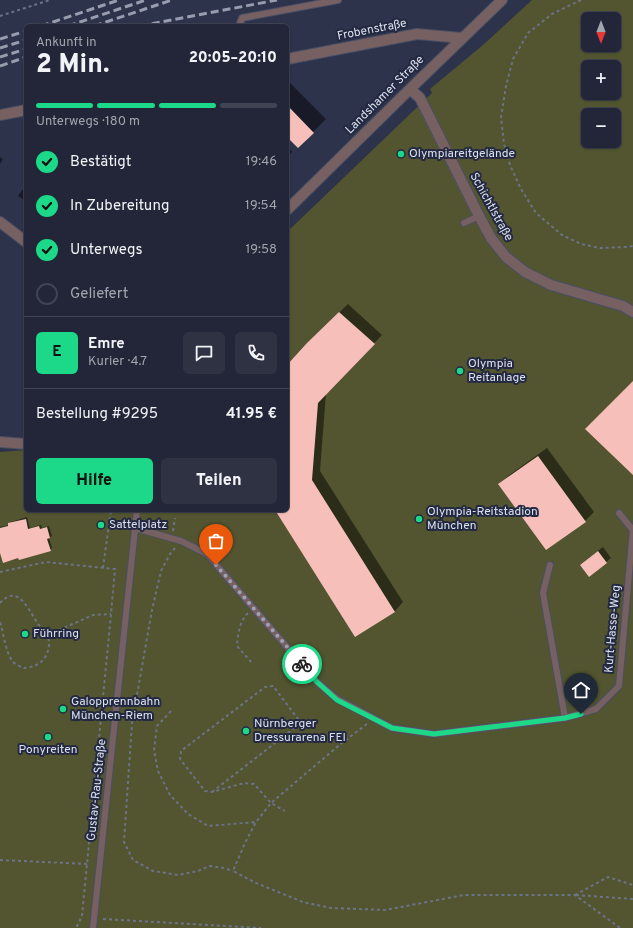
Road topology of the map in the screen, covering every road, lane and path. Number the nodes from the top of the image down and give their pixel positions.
1 (50, 0) edge
2 (338, 0) edge
3 (502, 0) edge
4 (581, 0) edge
5 (0, 16) edge
6 (240, 24) edge
7 (462, 38) junction
8 (289, 59) edge
9 (410, 89) junction
10 (24, 110) edge
11 (0, 115) edge
12 (289, 208) edge
13 (479, 216) junction
14 (0, 222) edge
15 (464, 223) dead end
16 (24, 240) edge
17 (633, 246) edge
18 (633, 312) edge
19 (0, 442) edge
20 (24, 444) edge
21 (111, 512) edge
22 (137, 512) edge
23 (619, 514) dead end
24 (175, 518) dead end
25 (135, 528) junction
26 (633, 529) edge
27 (172, 538) junction
28 (181, 541) junction
29 (550, 565) dead end
30 (103, 568) junction
31 (0, 572) edge
32 (0, 604) edge
33 (253, 608) junction
34 (111, 614) junction
35 (0, 621) edge
36 (48, 635) junction
37 (253, 664) dead end
38 (171, 711) dead end
39 (374, 718) junction
40 (565, 718) junction
41 (212, 792) junction
42 (271, 803) junction
43 (285, 811) dead end
44 (256, 822) junction
45 (0, 860) edge
46 (88, 864) junction
47 (233, 872) junction
48 (633, 885) edge
49 (575, 895) junction
50 (633, 899) edge
51 (94, 919) junction
52 (208, 926) edge
53 (76, 928) edge
54 (93, 928) edge
55 (261, 928) edge
56 (620, 928) edge

1 - 5 path
2 - 6 lane
3 - 7 street, Landshamer Straße
4 - 17 path
7 - 8 street, Frobenstraße
7 - 9 street, Landshamer Straße
9 - 12 street, Landshamer Straße
9 - 13 street, Schichtlstraße
10 - 11 street
13 - 15 lane
13 - 18 street, Schichtlstraße
14 - 16 street
19 - 20 street
21 - 30 path
22 - 25 lane, Gustav-Rau-Straße
23 - 26 lane
24 - 27 path
25 - 27 lane, Kurt-Hasse-Weg
25 - 51 lane, Gustav-Rau-Straße
26 - 40 lane, Kurt-Hasse-Weg
27 - 28 lane, Kurt-Hasse-Weg
28 - 33 lane, Kurt-Hasse-Weg
28 - 47 path
29 - 40 lane
30 - 31 path
30 - 34 path
32 - 36 path
33 - 37 path
33 - 39 lane, Kurt-Hasse-Weg
34 - 36 path
34 - 46 path
35 - 36 path
38 - 44 path
39 - 40 lane, Kurt-Hasse-Weg
39 - 42 path
41 - 41 path
41 - 42 path
42 - 43 path
42 - 44 path
44 - 47 path
45 - 46 path
46 - 53 path
47 - 49 path
48 - 49 path
49 - 50 path
49 - 56 path
51 - 52 path
51 - 54 lane, Gustav-Rau-Straße
52 - 55 path

